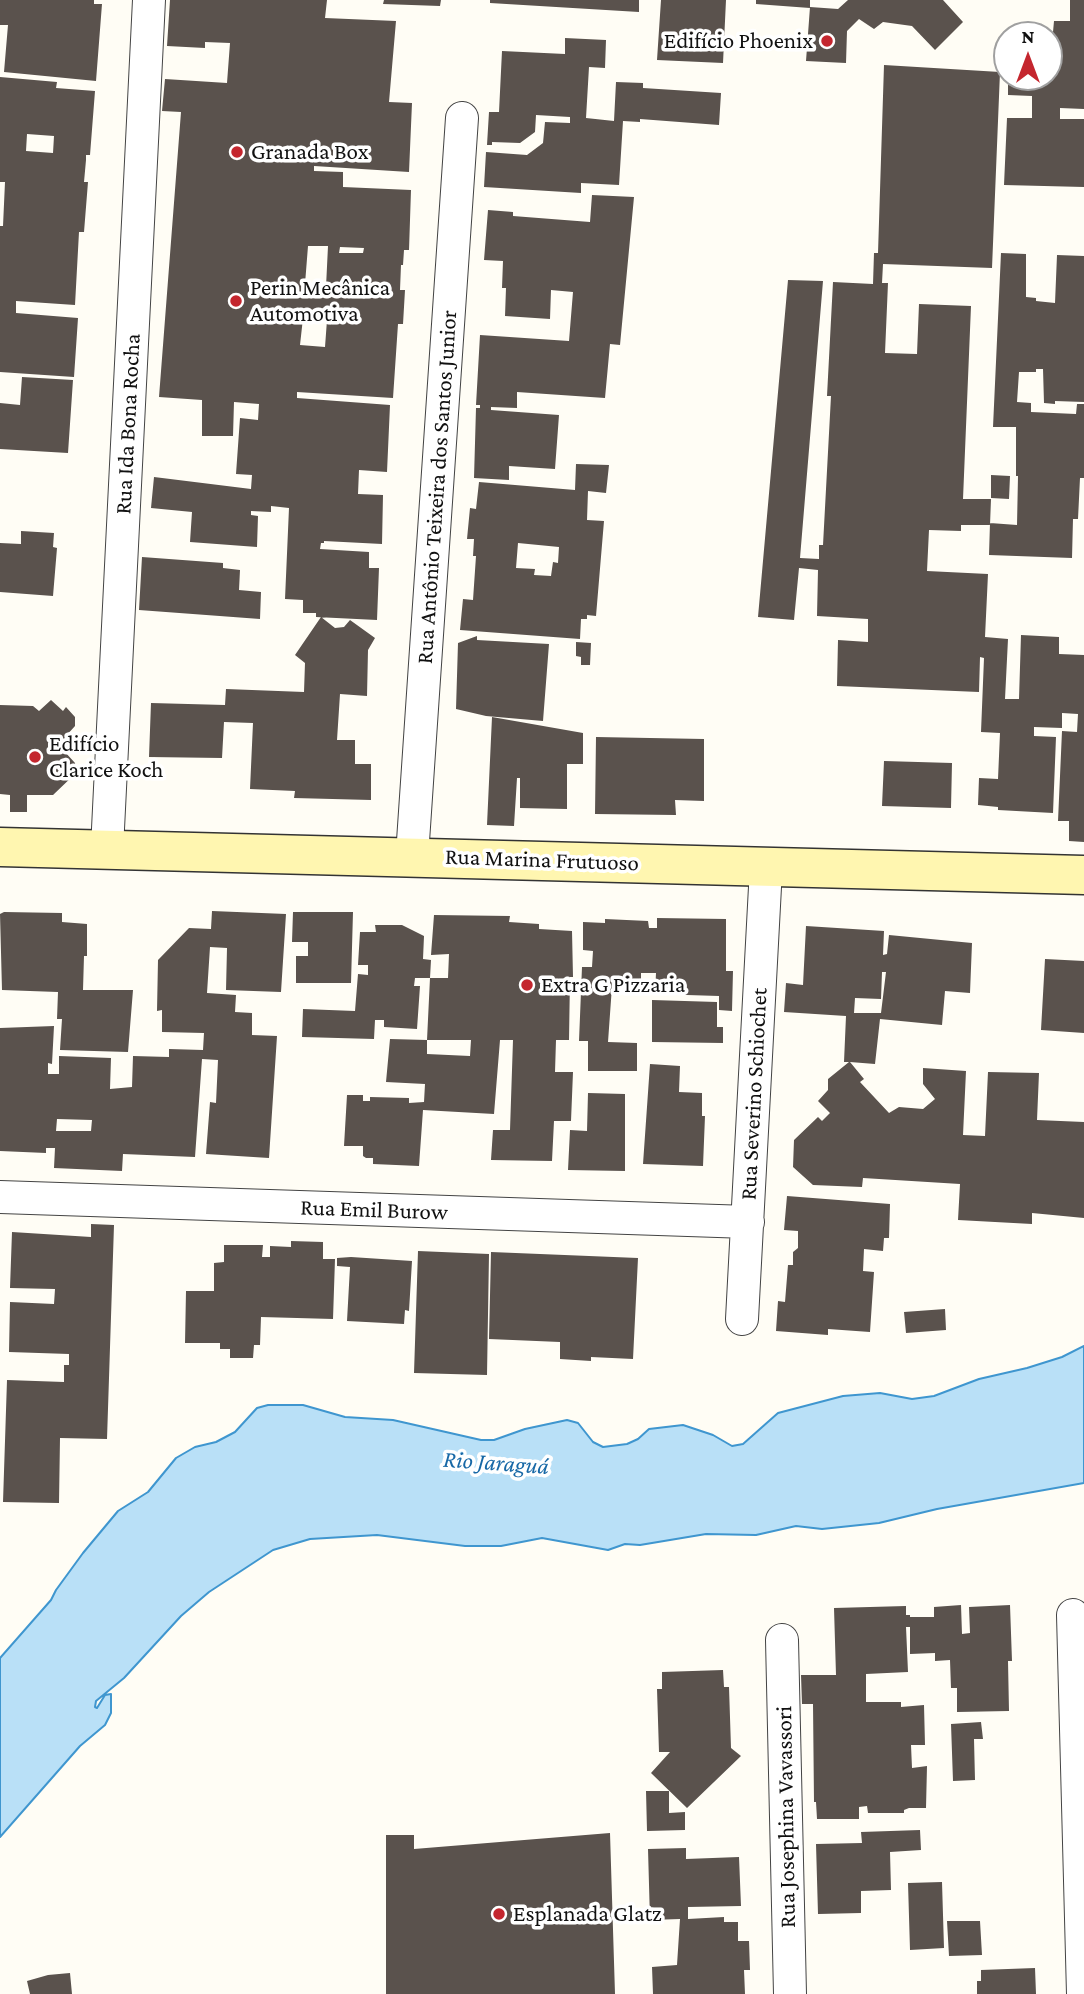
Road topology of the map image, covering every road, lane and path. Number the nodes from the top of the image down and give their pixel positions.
1 (149, 0) edge
2 (462, 118) dead end
3 (0, 847) edge
4 (107, 849) junction
5 (412, 856) junction
6 (766, 868) junction
7 (1084, 875) edge
8 (0, 1197) edge
9 (748, 1222) junction
10 (742, 1319) dead end
11 (1073, 1615) dead end
12 (782, 1640) dead end
13 (790, 1994) edge
14 (1083, 1994) edge

1 - 4 street, Rua Ida Bona Rocha
2 - 5 street, Rua Antônio Teixeira dos Santos Junior
3 - 4 street, Rua Marina Frutuoso
4 - 5 street, Rua Marina Frutuoso
5 - 6 street, Rua Marina Frutuoso
6 - 7 street, Rua Marina Frutuoso
6 - 9 street, Rua Severino Schiochet
8 - 9 street, Rua Emil Burow
9 - 10 street, Rua Severino Schiochet
11 - 14 street
12 - 13 street, Rua Josephina Vavassori

